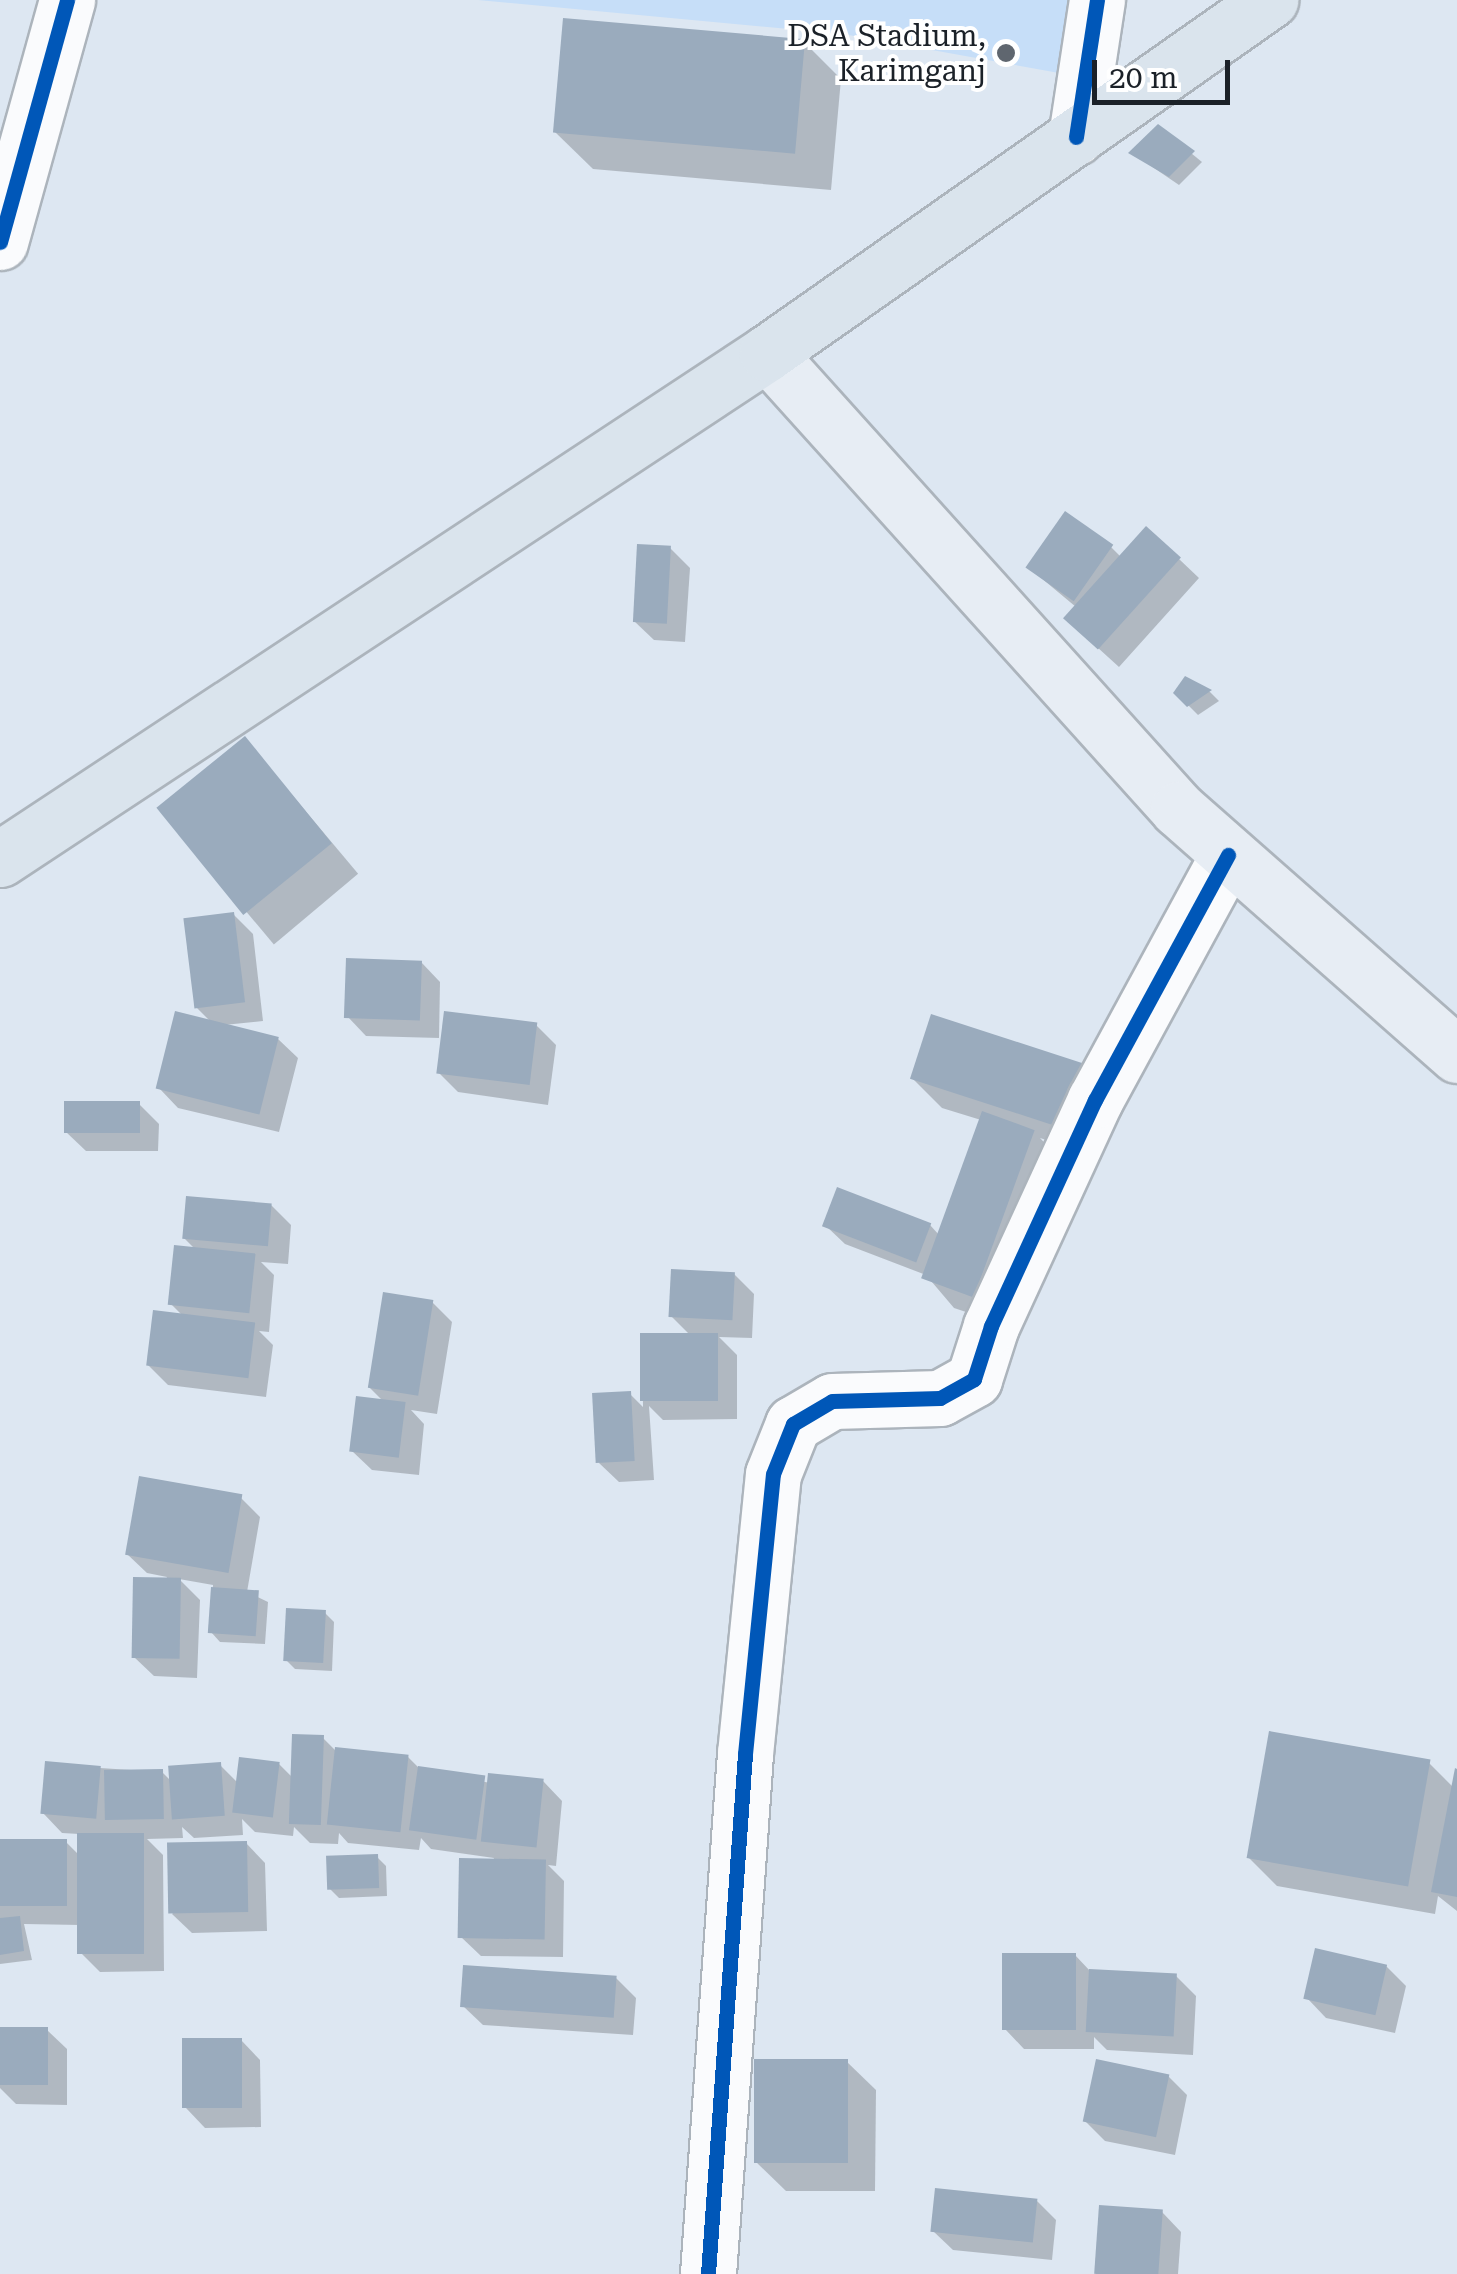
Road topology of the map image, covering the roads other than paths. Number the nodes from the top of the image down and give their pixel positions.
1 (67, 0) edge
2 (1098, 0) edge
3 (1270, 0) edge
4 (1076, 136) junction
5 (0, 242) edge
6 (767, 353) junction
7 (1228, 855) junction
8 (0, 859) edge
9 (1457, 1056) edge
10 (708, 2274) edge

1 - 5 street
2 - 4 street
3 - 4 highway
4 - 6 highway
6 - 7 main road
6 - 8 highway
7 - 9 main road
7 - 10 street

